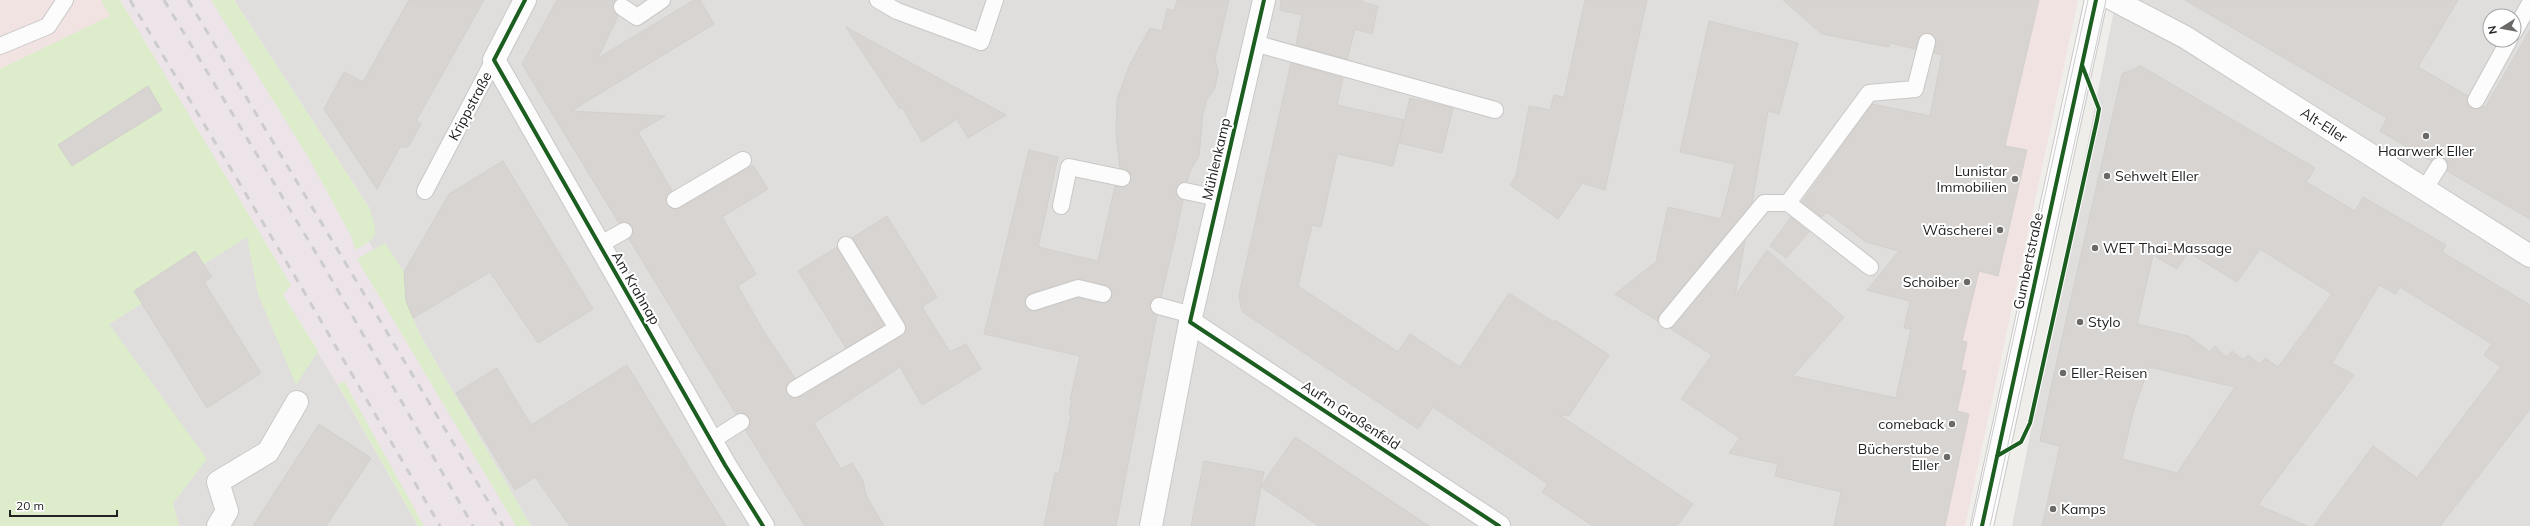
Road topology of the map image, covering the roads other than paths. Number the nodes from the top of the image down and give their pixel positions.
1 (65, 0) edge
2 (525, 0) edge
3 (662, 0) edge
4 (878, 0) edge
5 (995, 0) edge
6 (1264, 0) edge
7 (2096, 0) edge
8 (2114, 0) edge
9 (2530, 3) edge
10 (622, 7) dead end
11 (2522, 18) edge
12 (1927, 42) dead end
13 (1254, 43) junction
14 (0, 46) edge
15 (2505, 48) edge
16 (494, 60) junction
17 (2476, 100) dead end
18 (1495, 110) dead end
19 (744, 160) dead end
20 (2439, 166) dead end
21 (1122, 178) dead end
22 (2424, 190) junction
23 (426, 191) dead end
24 (1185, 191) dead end
25 (1218, 198) junction
26 (675, 200) dead end
27 (1788, 203) junction
28 (1061, 206) dead end
29 (624, 231) dead end
30 (599, 245) junction
31 (846, 245) dead end
32 (2530, 256) edge
33 (1870, 267) dead end
34 (1103, 294) dead end
35 (1034, 302) dead end
36 (1159, 306) dead end
37 (1191, 319) junction
38 (1667, 320) dead end
39 (795, 389) dead end
40 (297, 402) dead end
41 (741, 422) dead end
42 (711, 441) junction
43 (218, 526) edge
44 (763, 526) edge
45 (1151, 526) edge
46 (1499, 526) edge
47 (1982, 526) edge

1 - 14 lane
2 - 16 street, Krippstraße
3 - 10 lane
4 - 5 lane
6 - 13 street, Mühlenkamp
7 - 47 street, Gumbertstraße
8 - 22 street, Alt-Eller
9 - 11 lane
12 - 27 lane
13 - 18 lane
13 - 25 street, Mühlenkamp
15 - 17 lane
16 - 23 lane, Krippstraße
16 - 30 street, Am Krahnap
19 - 26 lane
20 - 22 lane
21 - 28 lane
22 - 32 street, Alt-Eller
24 - 25 lane
25 - 37 street, Mühlenkamp
27 - 33 lane
27 - 38 lane
29 - 30 lane
30 - 42 street, Am Krahnap
31 - 39 lane
34 - 35 lane
36 - 37 lane
37 - 45 street, Mühlenkamp
37 - 46 street, Auf'm Großenfeld
40 - 43 street
41 - 42 lane
42 - 44 street, Am Krahnap

